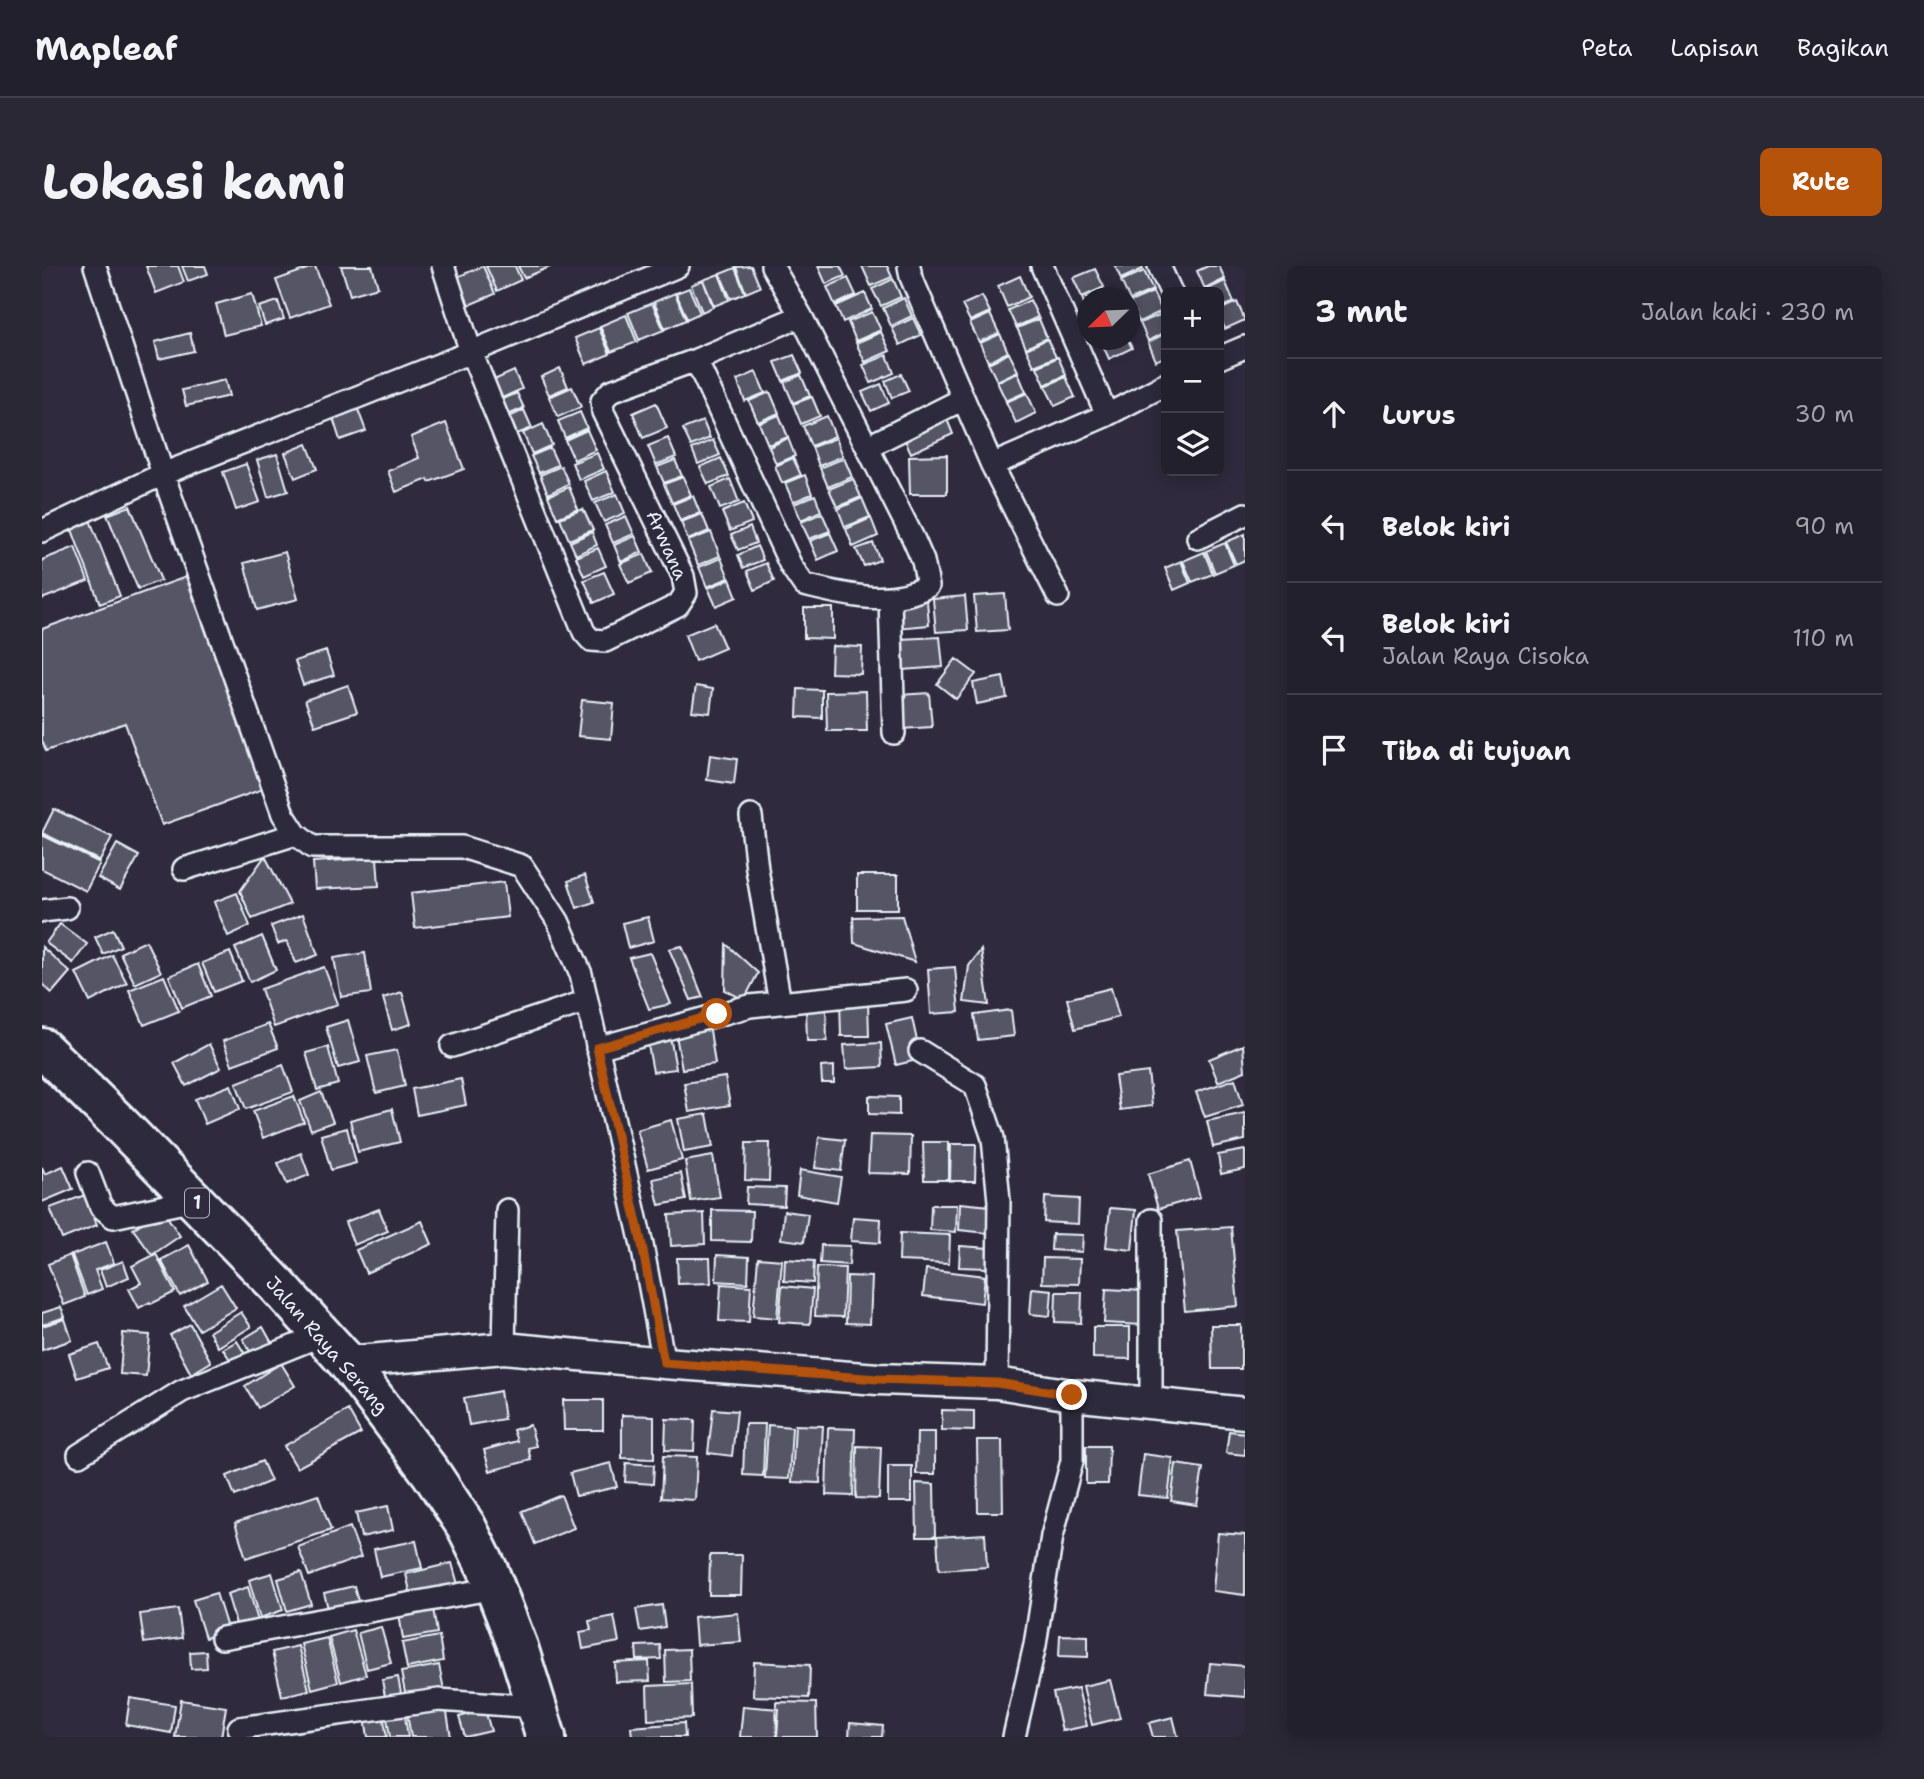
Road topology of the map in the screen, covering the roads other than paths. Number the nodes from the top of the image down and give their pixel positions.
1 (94, 266) edge
2 (443, 266) edge
3 (678, 266) edge
4 (772, 266) edge
5 (909, 266) edge
6 (1042, 266) edge
7 (1159, 266) edge
8 (1169, 287) edge
9 (801, 316) junction
10 (1245, 347) edge
11 (471, 352) junction
12 (1224, 356) edge
13 (696, 360) junction
14 (1161, 387) edge
15 (963, 399) junction
16 (1107, 415) junction
17 (867, 447) junction
18 (992, 465) junction
19 (163, 474) junction
20 (1245, 514) edge
21 (42, 531) edge
22 (1198, 538) dead end
23 (1058, 596) dead end
24 (890, 598) junction
25 (894, 733) dead end
26 (751, 816) dead end
27 (296, 834) junction
28 (184, 869) dead end
29 (67, 908) dead end
30 (42, 911) edge
31 (906, 990) dead end
32 (587, 1001) junction
33 (780, 1003) junction
34 (452, 1046) dead end
35 (42, 1048) edge
36 (597, 1048) junction
37 (920, 1051) dead end
38 (88, 1173) dead end
39 (194, 1200) junction
40 (507, 1210) dead end
41 (1152, 1220) dead end
42 (334, 1348) junction
43 (504, 1348) junction
44 (664, 1363) junction
45 (997, 1383) junction
46 (1072, 1395) junction
47 (1151, 1404) junction
48 (1245, 1413) edge
49 (79, 1455) dead end
50 (495, 1588) junction
51 (222, 1638) dead end
52 (541, 1722) edge
53 (239, 1728) dead end
54 (1014, 1737) edge

1 - 19 street
2 - 11 street
3 - 11 street
4 - 9 street
5 - 15 street
6 - 16 street
7 - 8 street
9 - 13 street, Arwana
9 - 17 street
10 - 12 street
11 - 13 street, Arwana
11 - 19 street
13 - 24 street
14 - 16 street
15 - 17 street
15 - 18 street
16 - 18 street
17 - 24 street
18 - 23 street
19 - 21 street
19 - 27 street
20 - 22 street
24 - 25 street
26 - 33 street
27 - 28 street
27 - 32 street
29 - 30 street
31 - 33 street
32 - 34 street
32 - 36 street
33 - 36 street
35 - 39 highway, Jalan Raya Serang / 1
36 - 44 street
37 - 45 street
38 - 39 street
39 - 42 highway, Jalan Raya Serang / 1
40 - 43 street
41 - 47 street
42 - 43 street
42 - 49 street
42 - 50 highway, Jalan Raya Serang / 1
43 - 44 street
44 - 45 street
45 - 46 street
46 - 47 street
46 - 54 street
47 - 48 street
50 - 51 street
50 - 52 highway, Jalan Raya Serang / 1
52 - 53 street

